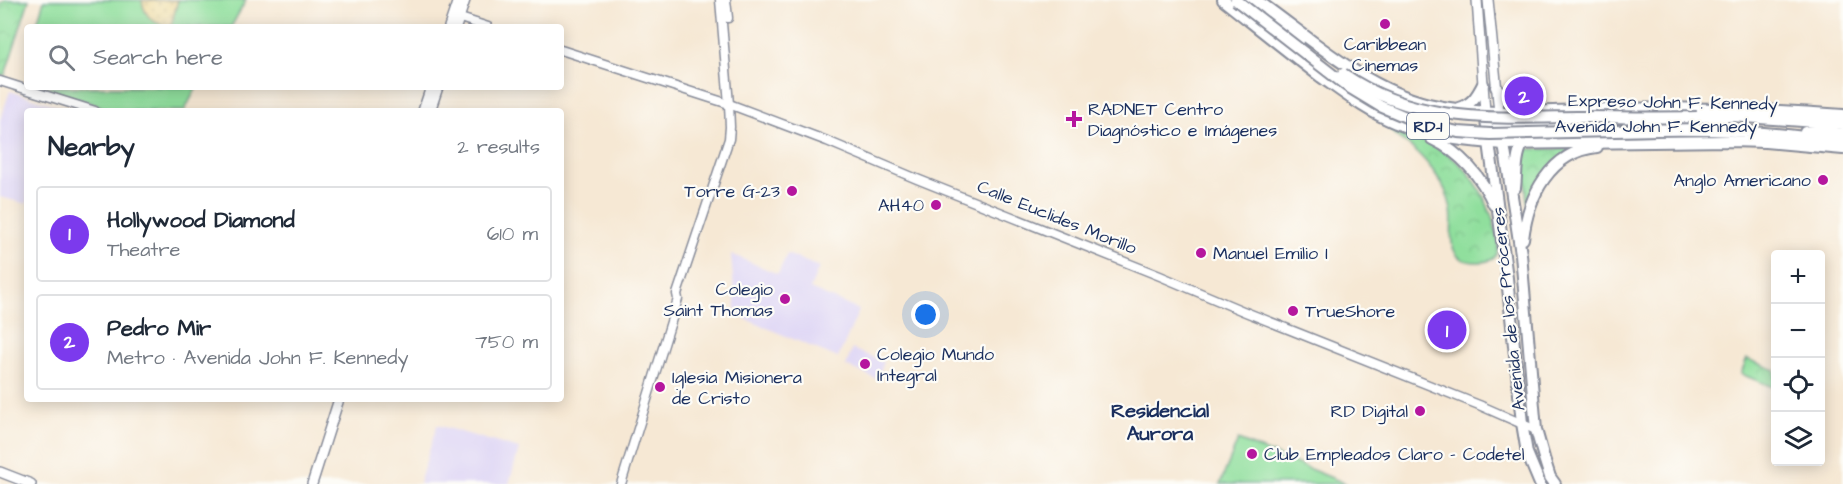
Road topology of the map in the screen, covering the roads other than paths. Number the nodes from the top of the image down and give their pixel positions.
1 (458, 0) edge
2 (465, 0) edge
3 (720, 0) edge
4 (726, 0) edge
5 (1223, 0) edge
6 (1236, 0) edge
7 (1248, 0) edge
8 (1254, 0) edge
9 (1476, 0) edge
10 (1488, 0) edge
11 (456, 20) edge
12 (474, 24) edge
13 (564, 51) edge
14 (0, 81) edge
15 (1483, 84) junction
16 (1496, 87) junction
17 (24, 89) edge
18 (28, 90) edge
19 (430, 90) edge
20 (437, 90) edge
21 (1428, 104) junction
22 (732, 105) junction
23 (86, 108) edge
24 (424, 108) edge
25 (431, 108) edge
26 (1456, 109) junction
27 (1543, 111) junction
28 (1485, 112) junction
29 (1499, 112) junction
30 (1843, 115) edge
31 (1396, 123) junction
32 (1843, 124) edge
33 (1547, 126) junction
34 (1487, 128) junction
35 (1502, 128) junction
36 (1710, 129) junction
37 (1838, 133) edge
38 (1428, 134) junction
39 (1778, 135) junction
40 (1676, 141) junction
41 (1488, 143) junction
42 (1843, 143) edge
43 (1504, 144) junction
44 (1522, 144) junction
45 (1843, 149) edge
46 (1514, 203) junction
47 (1500, 224) junction
48 (1521, 254) junction
49 (333, 402) edge
50 (338, 402) edge
51 (1522, 423) junction
52 (1536, 430) junction
53 (0, 472) edge
54 (31, 484) edge
55 (310, 484) edge
56 (621, 484) edge
57 (1540, 484) edge
58 (1555, 484) edge

1 - 11 main road
2 - 11 main road
3 - 22 street
4 - 22 street
5 - 31 main road, Avenida John F. Kennedy / RD-1
6 - 36 main road, Expreso John F. Kennedy / RD-1, bridge
7 - 32 main road, Expreso John F. Kennedy / RD-1, bridge
8 - 21 main road, Avenida John F. Kennedy / RD-1
9 - 15 main road
10 - 16 main road
11 - 12 street
13 - 22 street, Calle Euclides Morillo
14 - 17 street
15 - 26 main road
15 - 28 main road
16 - 27 main road
16 - 29 main road
18 - 23 street
19 - 24 main road
20 - 25 main road
21 - 26 main road, Avenida John F. Kennedy / RD-1
21 - 38 main road
22 - 51 street, Calle Euclides Morillo
22 - 56 street
26 - 28 main road, Avenida John F. Kennedy / RD-1
27 - 29 main road, Avenida John F. Kennedy / RD-1
27 - 30 main road, Avenida John F. Kennedy / RD-1
28 - 29 main road, Avenida John F. Kennedy / RD-1
28 - 34 main road, Avenida de los Próceres
29 - 35 main road, Avenida de los Próceres
31 - 38 main road, Avenida John F. Kennedy / RD-1
31 - 47 main road
33 - 35 main road
33 - 36 main road
33 - 44 main road
34 - 35 main road
34 - 41 main road, Avenida de los Próceres
35 - 43 main road, Avenida de los Próceres
36 - 39 main road, Expreso John F. Kennedy / RD-1
37 - 39 main road
38 - 41 main road, Avenida John F. Kennedy / RD-1
39 - 42 main road, Expreso John F. Kennedy / RD-1
40 - 44 main road, Avenida John F. Kennedy / RD-1
40 - 45 main road, Avenida John F. Kennedy / RD-1
40 - 48 main road
41 - 43 main road, Avenida John F. Kennedy / RD-1
41 - 47 main road, Avenida de los Próceres
43 - 44 main road, Avenida John F. Kennedy / RD-1
43 - 46 main road, Avenida de los Próceres
44 - 46 main road
46 - 48 main road, Avenida de los Próceres
47 - 51 main road, Avenida de los Próceres
48 - 52 main road, Avenida de los Próceres
49 - 55 main road
50 - 55 main road
51 - 52 street, Calle Euclides Morillo
51 - 57 main road, Avenida de los Próceres
52 - 58 main road, Avenida de los Próceres
53 - 54 main road

